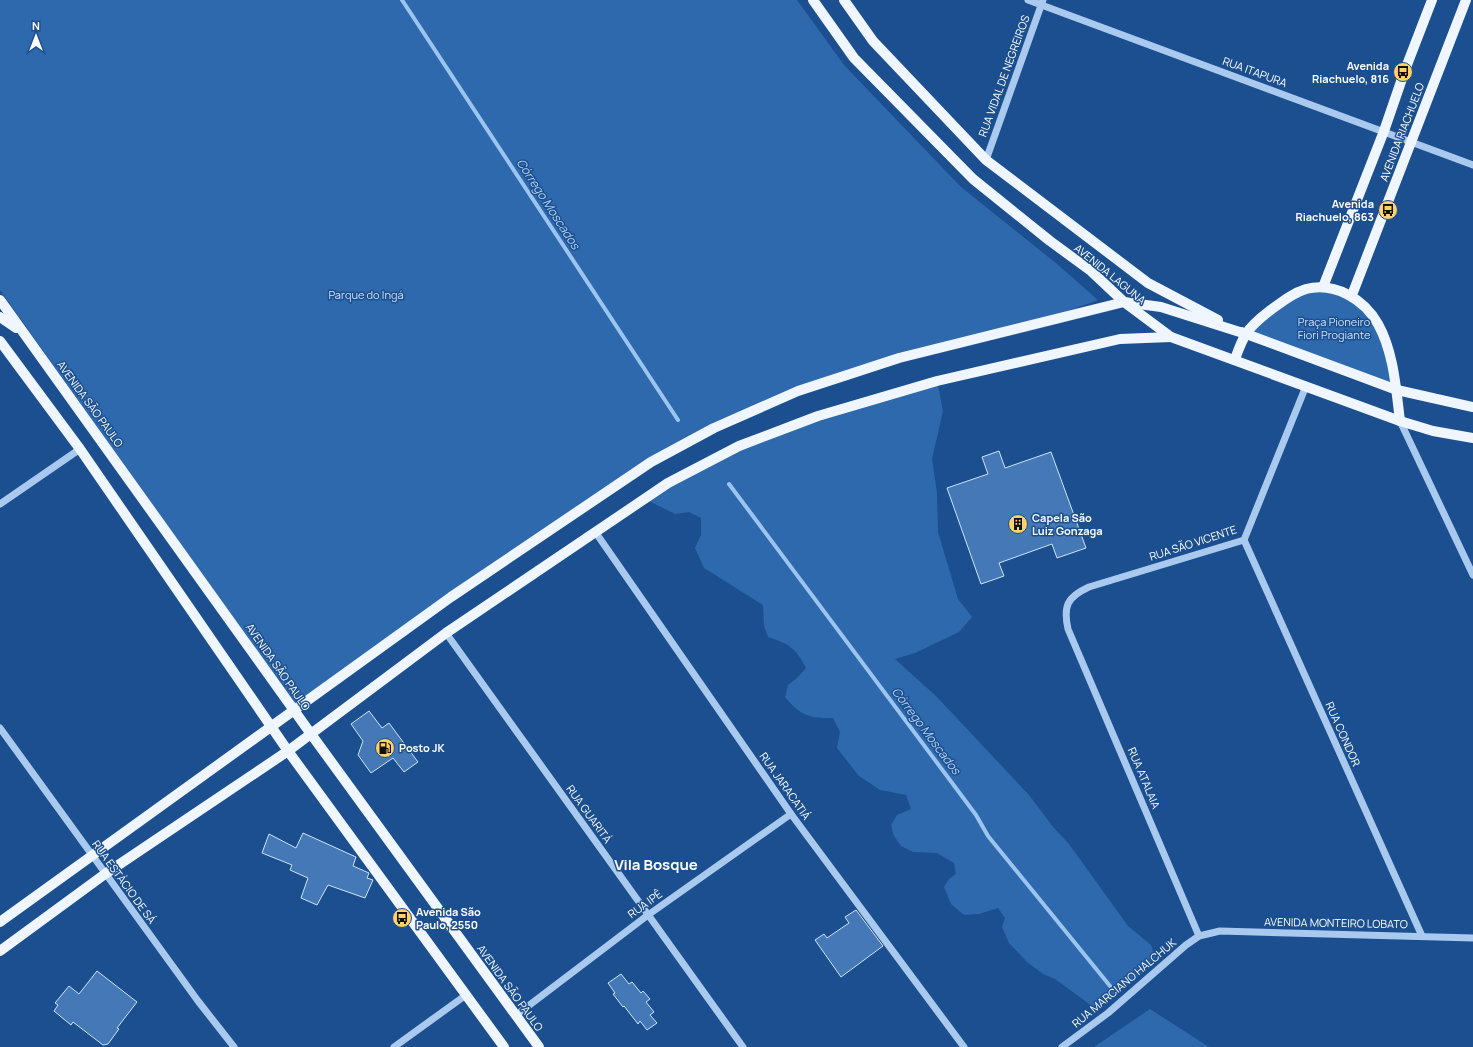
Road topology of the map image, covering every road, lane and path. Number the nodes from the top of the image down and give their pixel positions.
1 (813, 0) edge
2 (844, 0) edge
3 (1028, 0) edge
4 (1432, 0) edge
5 (1466, 0) edge
6 (1042, 2) edge
7 (1384, 131) junction
8 (1411, 141) junction
9 (986, 160) junction
10 (1473, 165) edge
11 (1322, 287) junction
12 (1352, 296) junction
13 (0, 300) edge
14 (1124, 302) junction
15 (0, 317) edge
16 (1246, 334) junction
17 (1171, 337) junction
18 (0, 341) edge
19 (32, 343) junction
20 (1235, 360) junction
21 (1306, 386) junction
22 (1397, 390) junction
23 (1473, 407) edge
24 (1400, 421) junction
25 (1473, 438) edge
26 (80, 449) junction
27 (0, 504) edge
28 (596, 533) junction
29 (1244, 540) junction
30 (1473, 575) edge
31 (1068, 629) joint
32 (446, 633) junction
33 (294, 710) junction
34 (271, 726) junction
35 (0, 728) edge
36 (311, 734) junction
37 (288, 750) junction
38 (791, 814) junction
39 (92, 856) junction
40 (105, 874) junction
41 (648, 915) junction
42 (0, 922) edge
43 (1199, 936) junction
44 (1422, 936) junction
45 (1473, 938) edge
46 (0, 951) edge
47 (466, 995) junction
48 (516, 1016) junction
49 (234, 1047) edge
50 (394, 1047) edge
51 (504, 1047) edge
52 (539, 1047) edge
53 (743, 1047) edge
54 (964, 1047) edge
55 (1062, 1047) edge

1 - 14 main road, AVENIDA LAGUNA
2 - 9 main road, AVENIDA LAGUNA
3 - 6 street, RUA ITAPURA
4 - 7 main road, AVENIDA RIACHUELO
5 - 8 main road, AVENIDA RIACHUELO
6 - 7 street, RUA ITAPURA
6 - 9 street, RUA VIDAL DE NEGREIROS
7 - 8 street, RUA ITAPURA
7 - 11 main road, AVENIDA RIACHUELO
8 - 10 street, RUA ITAPURA
8 - 12 main road, AVENIDA RIACHUELO
9 - 16 main road, AVENIDA LAGUNA
11 - 12 main road
11 - 16 main road
12 - 22 main road
13 - 19 main road, AVENIDA SÃO PAULO
14 - 16 main road
14 - 17 main road, AVENIDA LAGUNA
14 - 33 main road
15 - 19 main road
16 - 20 main road
16 - 22 main road, AVENIDA LAGUNA
17 - 20 main road, AVENIDA LAGUNA
17 - 28 main road
18 - 26 main road
19 - 33 main road, AVENIDA SÃO PAULO
20 - 21 main road, AVENIDA LAGUNA
21 - 24 main road, AVENIDA LAGUNA
21 - 29 street, RUA SÃO VICENTE
22 - 23 main road, AVENIDA LAGUNA
22 - 24 main road
24 - 25 main road, AVENIDA LAGUNA
24 - 30 street
26 - 27 street
26 - 34 main road
28 - 32 main road
28 - 38 street, RUA JARACATIÁ
29 - 31 street, RUA SÃO VICENTE
29 - 44 street, RUA CONDOR
31 - 43 street, RUA ATALAIA
32 - 36 main road
32 - 41 street, RUA GUARITÁ
33 - 34 main road
33 - 36 main road, AVENIDA SÃO PAULO
34 - 37 main road
34 - 39 main road
35 - 39 street, RUA ESTÁCIO DE SÁ
36 - 37 main road
36 - 48 main road, AVENIDA SÃO PAULO
37 - 40 main road
37 - 47 main road
38 - 41 street, RUA IPÊ
38 - 54 street, RUA JARACATIÁ
39 - 40 street, RUA ESTÁCIO DE SÁ
39 - 42 main road
40 - 46 main road
40 - 49 street, RUA ESTÁCIO DE SÁ
41 - 48 street, RUA IPÊ
41 - 53 street, RUA GUARITÁ
43 - 44 street, AVENIDA MONTEIRO LOBATO
43 - 55 street, RUA MARCIANO HALCHUK
44 - 45 street, AVENIDA MONTEIRO LOBATO
47 - 50 street
47 - 51 main road
48 - 52 main road, AVENIDA SÃO PAULO

